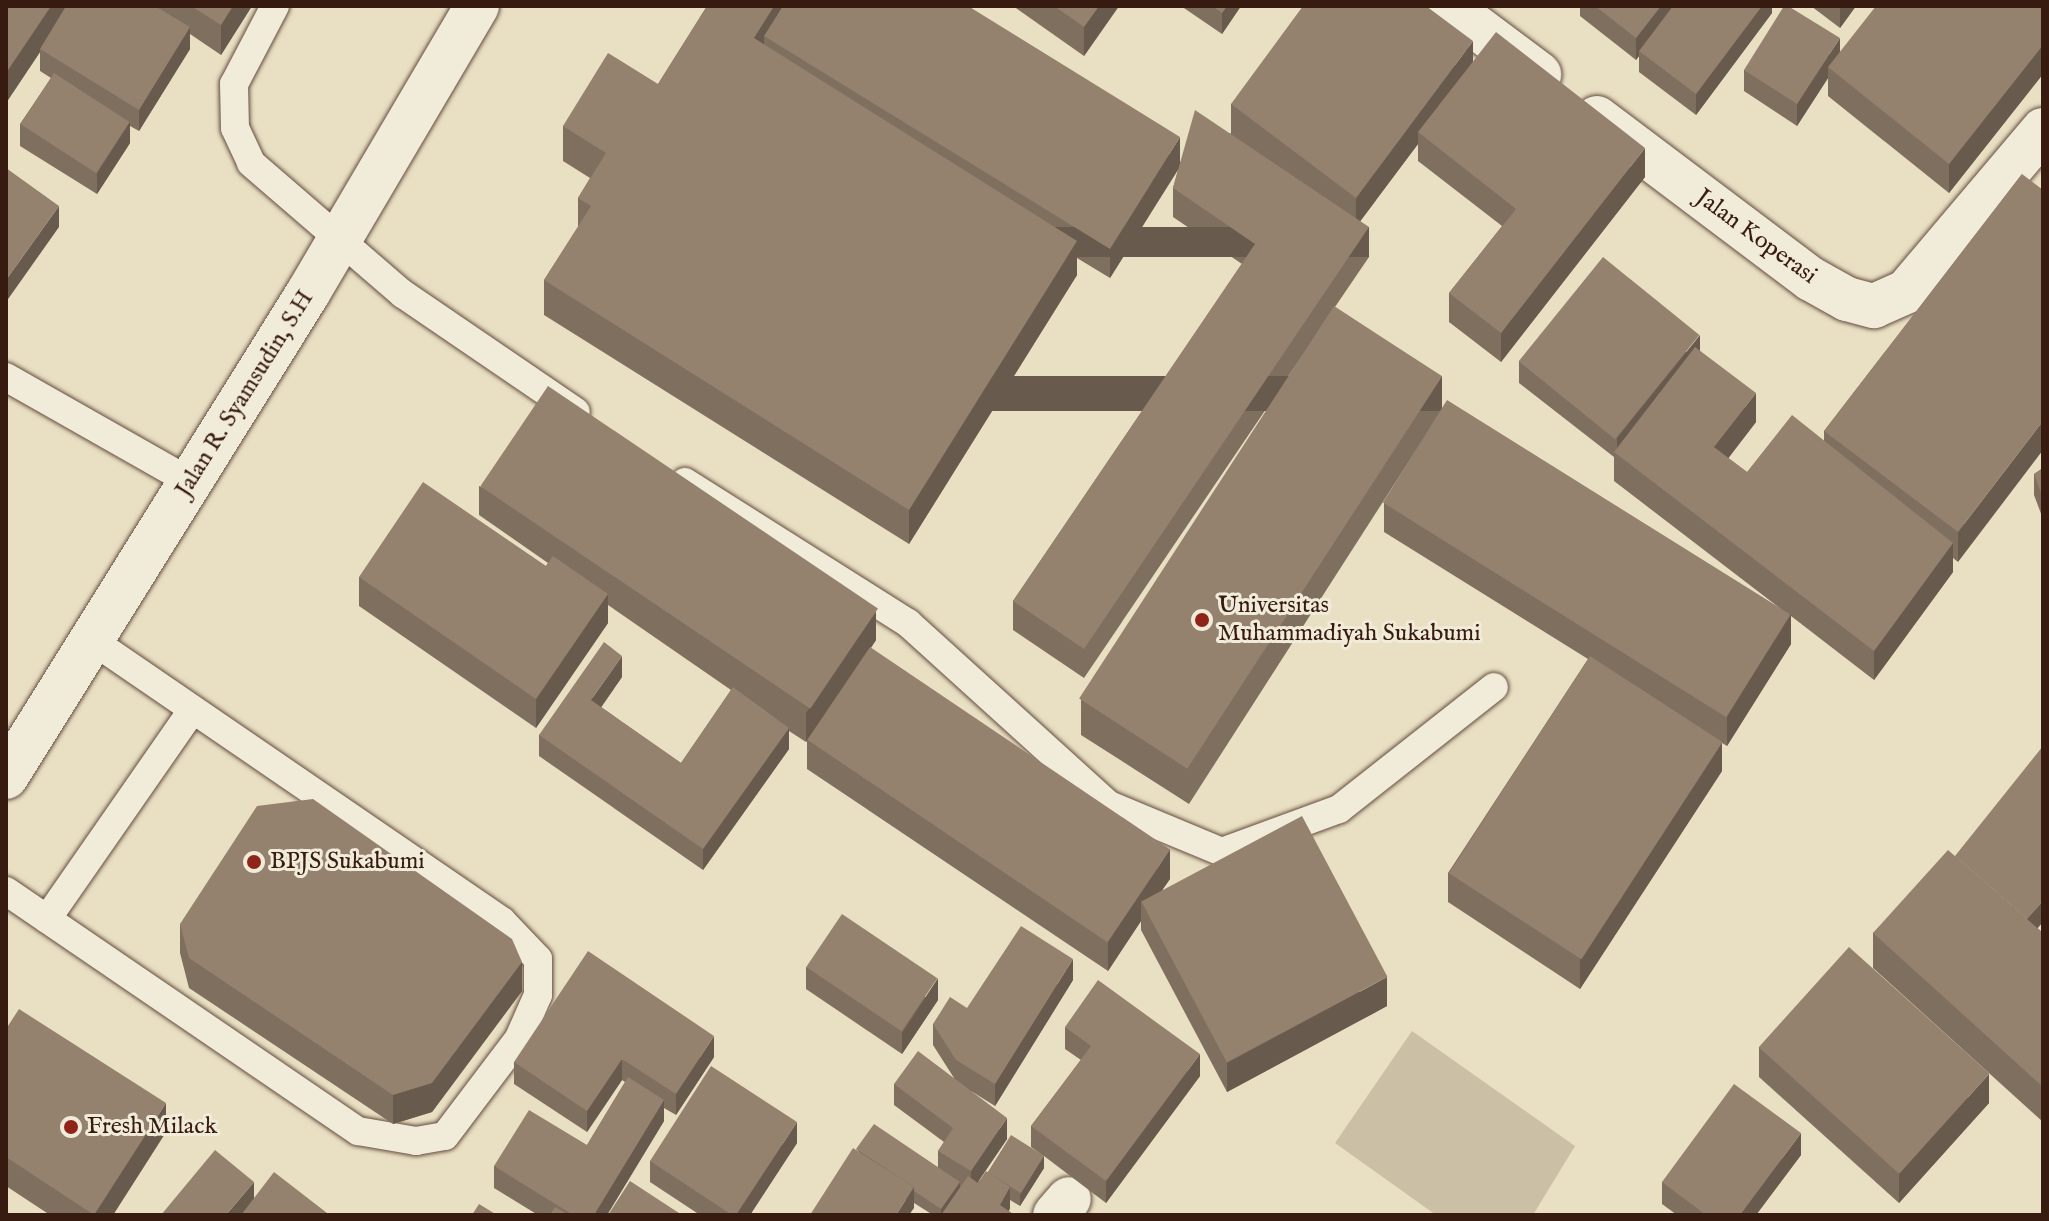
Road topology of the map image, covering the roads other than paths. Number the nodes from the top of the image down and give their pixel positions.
1 (275, 6) edge
2 (477, 6) edge
3 (1448, 6) edge
4 (2043, 130) edge
5 (339, 240) junction
6 (6, 377) edge
7 (602, 428) edge
8 (655, 462) edge
9 (191, 482) junction
10 (93, 641) junction
11 (1494, 687) dead end
12 (192, 710) junction
13 (13, 753) edge
14 (6, 891) edge
15 (47, 919) junction

1 - 5 lane
2 - 5 street, Jalan R. Syamsudin, S.H
3 - 4 street, Jalan Koperasi
5 - 7 lane
5 - 9 street, Jalan R. Syamsudin, S.H
6 - 9 lane
8 - 11 lane
9 - 10 street, Jalan R. Syamsudin, S.H
10 - 12 lane
10 - 13 street, Jalan R. Syamsudin, S.H
12 - 15 lane
12 - 15 lane
14 - 15 lane

